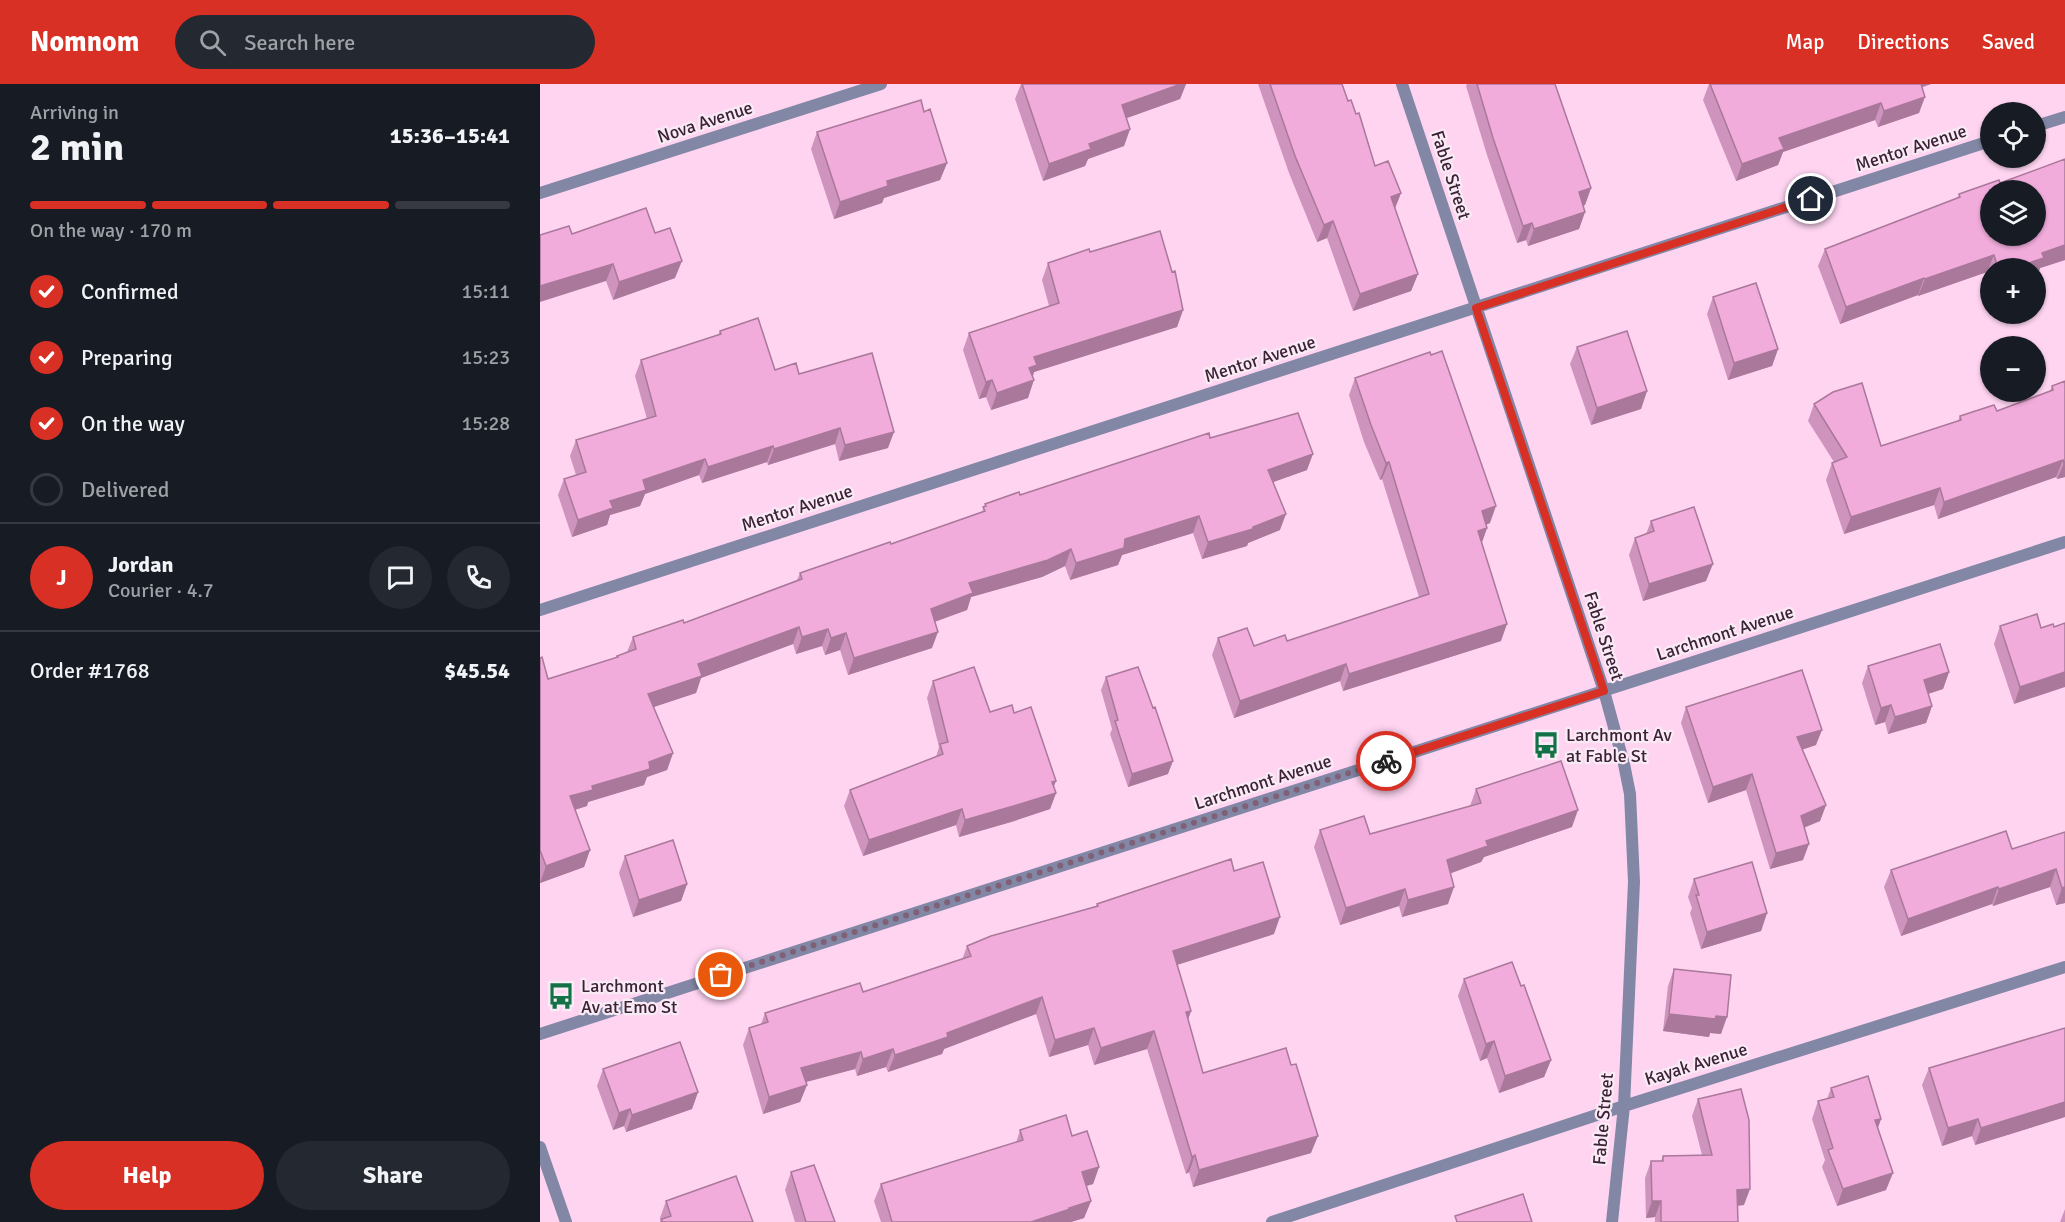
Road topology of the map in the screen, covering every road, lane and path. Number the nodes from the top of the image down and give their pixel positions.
1 (881, 84) edge
2 (1402, 84) edge
3 (2065, 117) edge
4 (2046, 123) edge
5 (1980, 144) edge
6 (540, 193) edge
7 (1476, 308) junction
8 (2065, 542) edge
9 (540, 610) edge
10 (1604, 691) junction
11 (2065, 967) edge
12 (540, 1034) edge
13 (1624, 1106) junction
14 (540, 1147) edge
15 (566, 1222) edge
16 (1272, 1222) edge
17 (1612, 1222) edge

1 - 6 street, Nova Avenue
2 - 7 street, Fable Street
3 - 4 street
5 - 7 street, Mentor Avenue
7 - 9 street, Mentor Avenue
7 - 10 street, Fable Street
8 - 10 street, Larchmont Avenue
10 - 12 street, Larchmont Avenue
10 - 13 street, Fable Street
11 - 13 street, Kayak Avenue
13 - 16 street, Kayak Avenue
13 - 17 street, Fable Street
14 - 15 street

